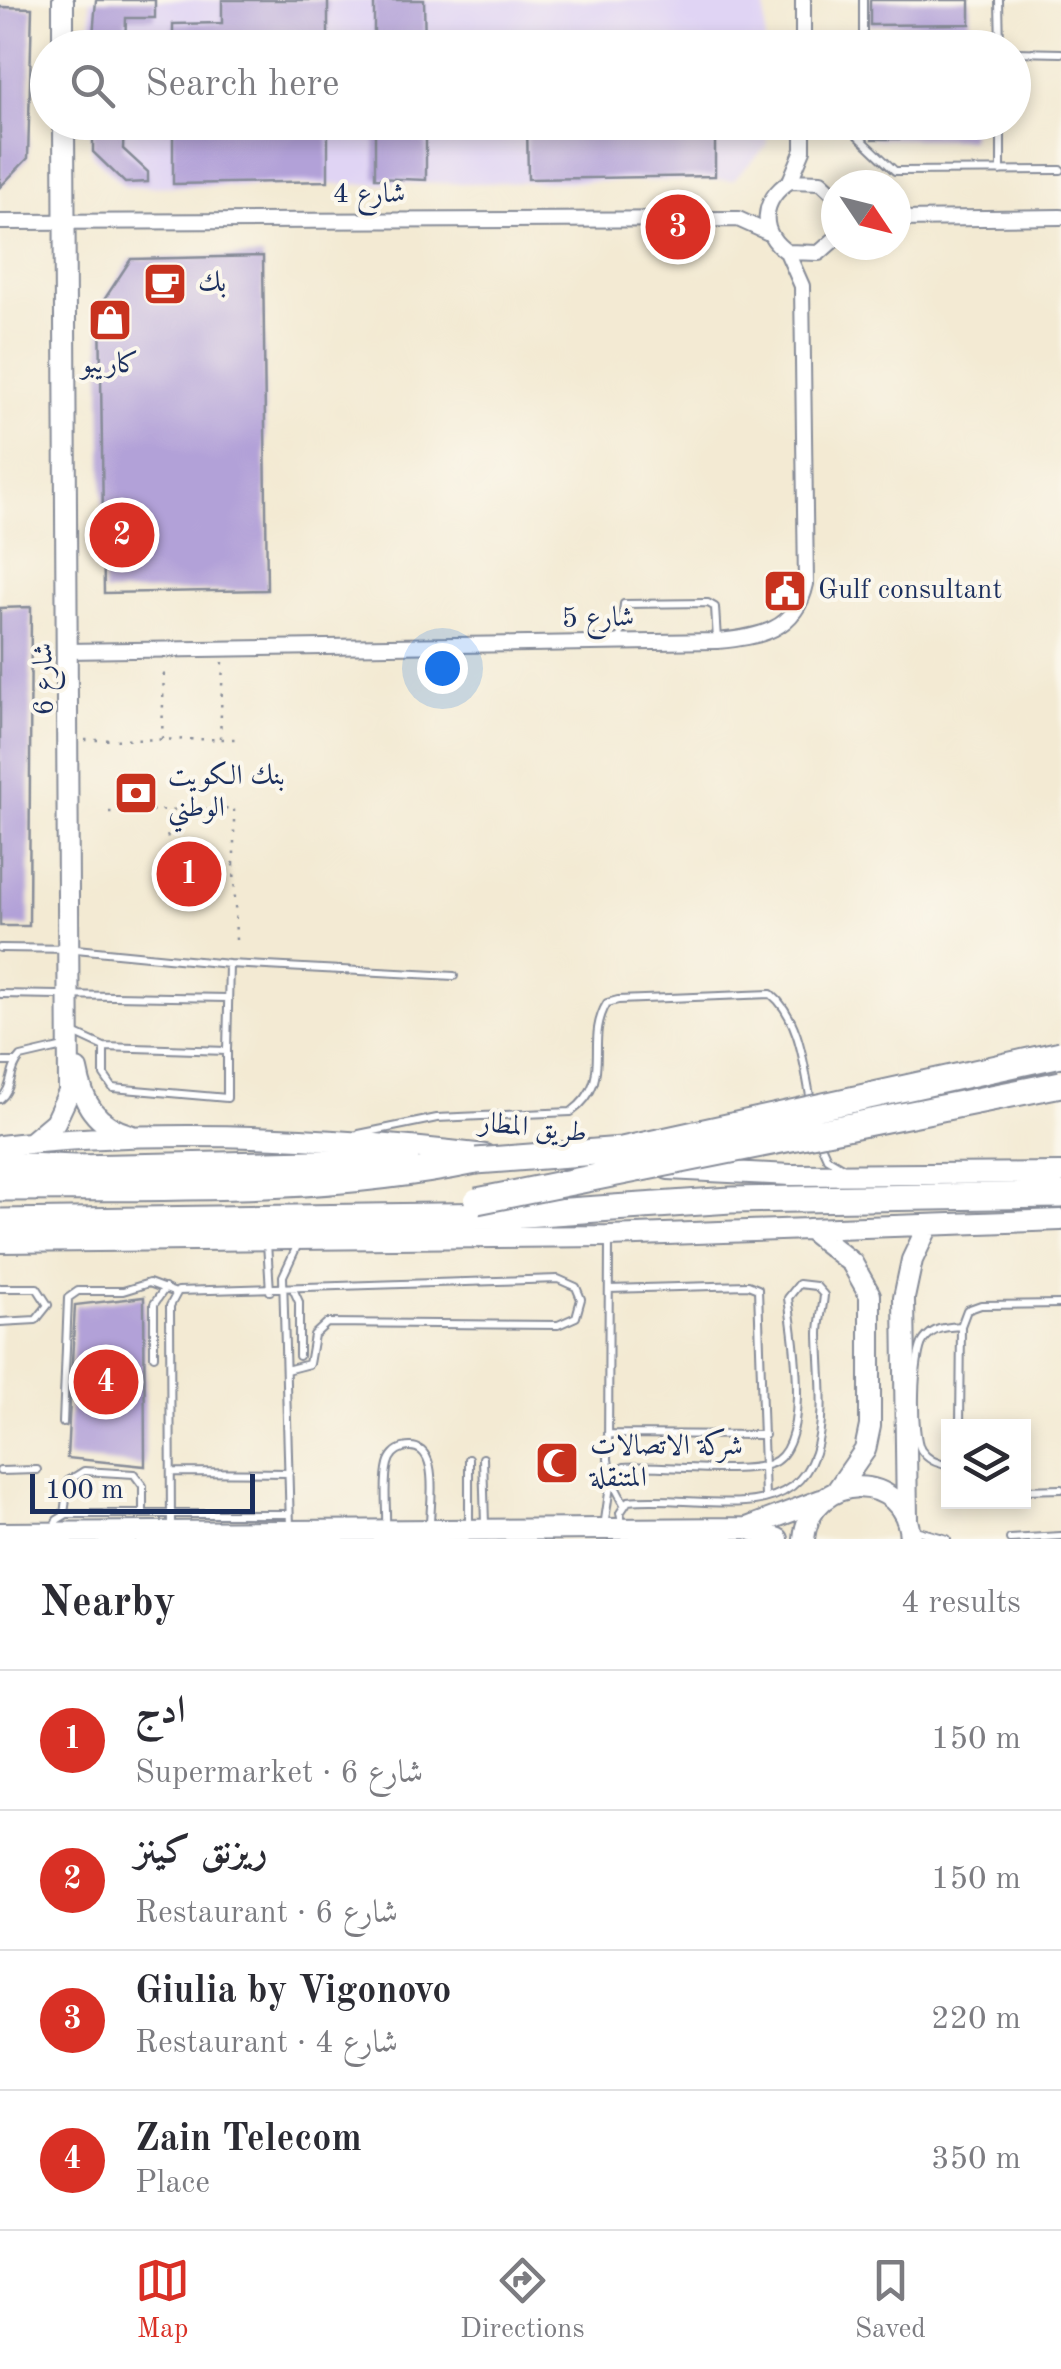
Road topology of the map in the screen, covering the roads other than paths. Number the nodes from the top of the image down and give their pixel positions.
1 (62, 0) edge
2 (802, 0) edge
3 (863, 0) edge
4 (999, 0) edge
5 (63, 30) edge
6 (803, 30) edge
7 (863, 30) edge
8 (1000, 30) edge
9 (1031, 53) edge
10 (1061, 54) edge
11 (64, 140) edge
12 (803, 140) edge
13 (863, 140) edge
14 (1000, 140) edge
15 (803, 150) junction
16 (1061, 170) edge
17 (1001, 171) junction
18 (821, 180) edge
19 (790, 181) junction
20 (821, 182) edge
21 (769, 201) junction
22 (1061, 216) edge
23 (738, 219) junction
24 (911, 219) edge
25 (68, 220) junction
26 (0, 222) edge
27 (769, 233) junction
28 (788, 252) junction
29 (819, 252) joint
30 (802, 286) junction
31 (717, 641) junction
32 (620, 643) junction
33 (69, 651) junction
34 (0, 948) edge
35 (72, 948) junction
36 (229, 964) junction
37 (454, 976) dead end
38 (72, 993) junction
39 (0, 994) edge
40 (228, 998) junction
41 (74, 1042) junction
42 (104, 1047) junction
43 (227, 1051) junction
44 (1061, 1054) edge
45 (0, 1062) edge
46 (16, 1062) junction
47 (11, 1077) junction
48 (0, 1078) edge
49 (1061, 1084) edge
50 (0, 1099) edge
51 (146, 1138) junction
52 (341, 1138) junction
53 (30, 1143) junction
54 (0, 1146) edge
55 (476, 1161) junction
56 (0, 1165) edge
57 (1061, 1173) edge
58 (859, 1176) junction
59 (0, 1188) edge
60 (1061, 1195) edge
61 (340, 1218) junction
62 (1061, 1220) edge
63 (0, 1222) edge
64 (928, 1226) junction
65 (808, 1229) junction
66 (609, 1236) junction
67 (266, 1240) junction
68 (302, 1240) junction
69 (0, 1242) edge
70 (0, 1288) edge
71 (164, 1288) junction
72 (609, 1288) junction
73 (270, 1291) junction
74 (284, 1291) junction
75 (294, 1291) junction
76 (176, 1293) junction
77 (1061, 1304) edge
78 (904, 1316) junction
79 (870, 1317) junction
80 (0, 1322) edge
81 (961, 1326) junction
82 (154, 1356) dead end
83 (299, 1356) dead end
84 (286, 1370) junction
85 (911, 1396) junction
86 (960, 1419) edge
87 (63, 1423) dead end
88 (608, 1434) junction
89 (765, 1435) junction
90 (484, 1458) dead end
91 (468, 1459) dead end
92 (941, 1463) edge
93 (764, 1465) junction
94 (37, 1470) dead end
95 (0, 1471) edge
96 (172, 1472) junction
97 (289, 1473) junction
98 (611, 1479) junction
99 (1061, 1489) edge
100 (1031, 1490) edge
101 (829, 1494) junction
102 (765, 1498) junction
103 (624, 1504) junction
104 (143, 1513) junction
105 (171, 1522) junction
106 (289, 1523) junction
107 (58, 1524) junction
108 (747, 1528) junction
109 (909, 1529) edge
110 (386, 1530) junction
111 (430, 1530) junction
112 (478, 1530) junction
113 (624, 1531) edge
114 (0, 1533) edge
115 (656, 1534) edge
116 (1061, 1536) edge
117 (778, 1539) edge
118 (804, 1539) edge
119 (947, 1539) edge
120 (1010, 1539) edge

1 - 5 street
2 - 6 street
3 - 7 lane
4 - 8 lane
9 - 10 lane
11 - 25 street, شارع 6
12 - 15 street
13 - 17 lane
14 - 17 lane
15 - 18 street
15 - 19 street
16 - 17 lane
19 - 20 street
19 - 21 street
21 - 23 street
21 - 27 street
22 - 24 street
23 - 25 street, شارع 4
23 - 27 street, شارع 4
25 - 26 street, شارع 4
25 - 33 street, شارع 6
27 - 28 street
28 - 29 street
28 - 30 street, شارع 5
29 - 30 street, شارع 5
30 - 31 street, شارع 5
31 - 32 street, شارع 5
31 - 32 lane
32 - 33 street, شارع 5
33 - 35 street, شارع 6
33 - 35 street, شارع 6
34 - 35 lane
35 - 36 lane
35 - 38 street, شارع 6
36 - 37 lane
36 - 40 lane
38 - 39 lane
38 - 40 lane
38 - 41 street, شارع 6
40 - 43 lane
41 - 42 lane
41 - 46 lane
41 - 51 street, شارع 6
41 - 53 street, شارع 6
42 - 43 lane
42 - 43 lane
44 - 55 highway, bridge
45 - 46 lane
46 - 47 lane
47 - 48 lane
47 - 50 lane
49 - 61 highway, bridge
51 - 52 street, طريق المطار
51 - 53 street, طريق المطار
52 - 58 street, طريق المطار
52 - 58 lane
53 - 54 street, طريق المطار
55 - 56 highway
55 - 59 highway, طريق المطار
57 - 58 street, طريق المطار
60 - 61 highway
61 - 63 highway
62 - 64 street
64 - 65 street
64 - 78 street
65 - 66 street
65 - 79 street
66 - 68 street
66 - 72 lane
67 - 68 street
67 - 69 street
67 - 73 lane
68 - 74 lane
70 - 80 lane
71 - 76 lane
71 - 82 lane
71 - 87 lane
72 - 88 lane
72 - 89 lane
73 - 74 lane
73 - 76 lane
74 - 75 lane
74 - 84 lane
75 - 83 lane
75 - 84 lane
76 - 96 lane
77 - 81 lane
78 - 79 street
78 - 85 street
79 - 101 street
81 - 85 lane
81 - 86 lane
84 - 97 lane
85 - 92 lane
85 - 109 street
88 - 89 lane
88 - 98 lane
89 - 93 lane
90 - 112 lane
91 - 112 lane
93 - 98 lane
93 - 102 lane
93 - 102 lane
94 - 95 lane
96 - 97 lane
96 - 105 lane
97 - 106 lane
98 - 103 lane
98 - 113 lane
99 - 100 lane
101 - 108 street
101 - 109 street
101 - 118 street
102 - 103 lane
103 - 113 lane
104 - 105 lane
104 - 107 lane
104 - 107 lane
105 - 106 street
105 - 107 street
106 - 110 street
107 - 114 street
108 - 115 street
108 - 117 street
109 - 119 lane
110 - 111 street
110 - 111 lane
111 - 112 street
112 - 113 street
113 - 115 street
116 - 120 lane

